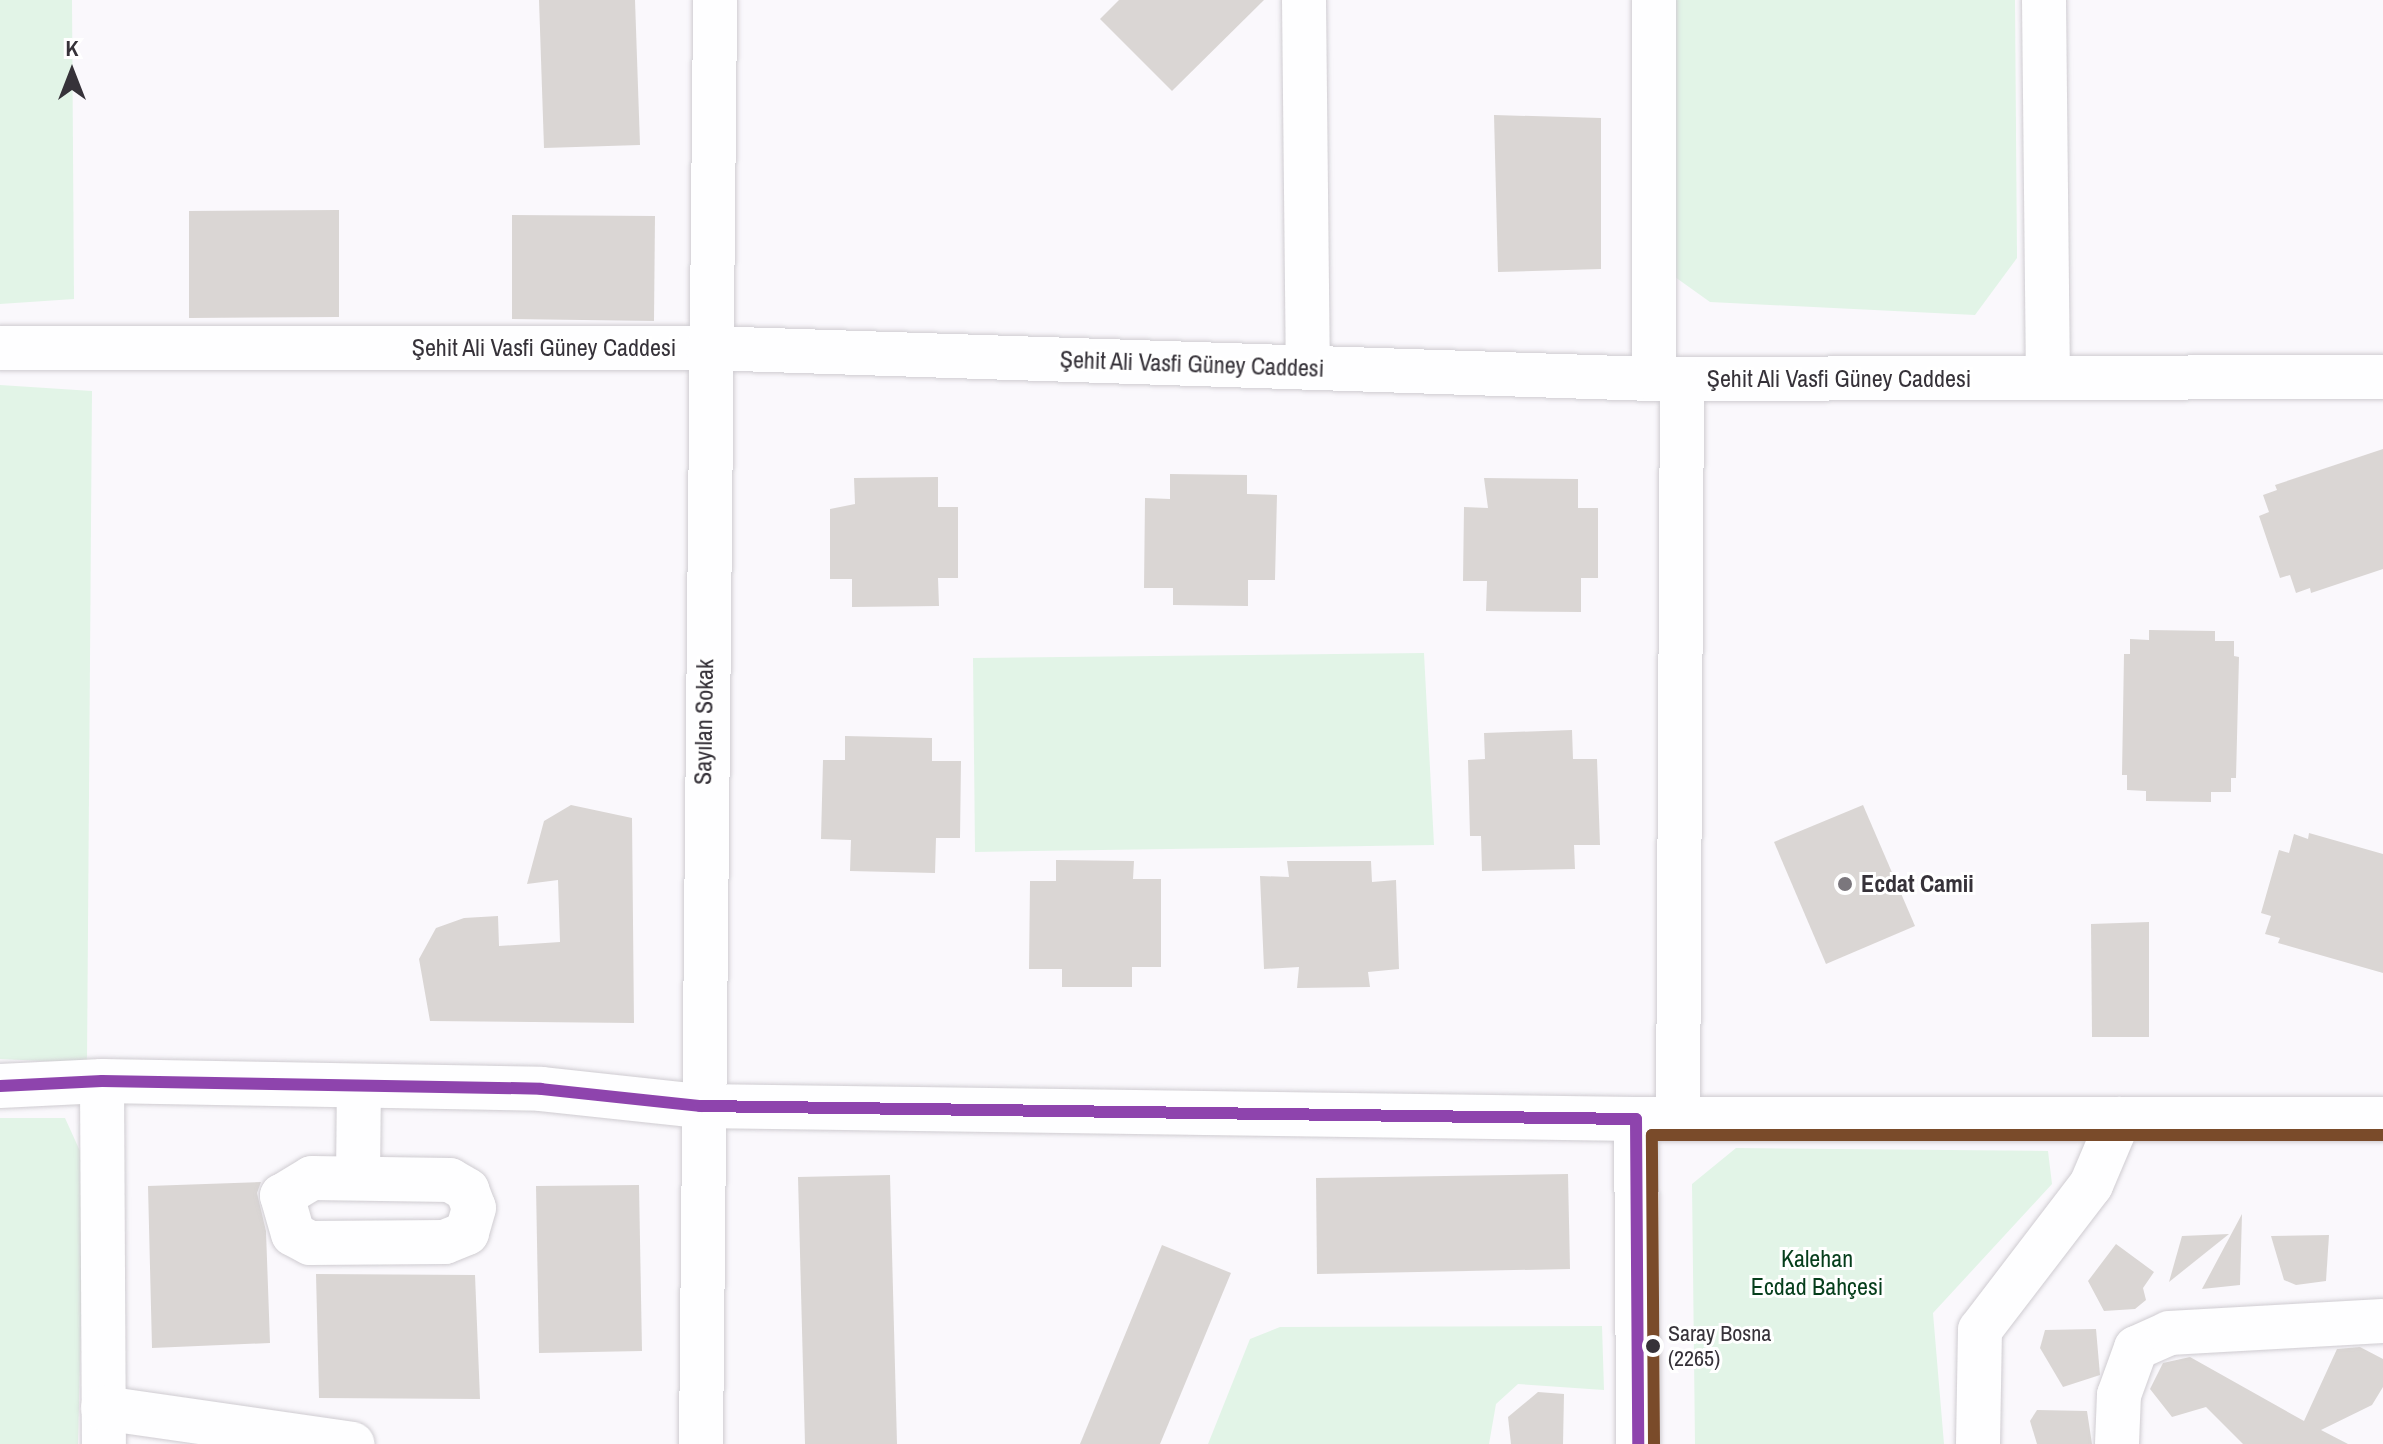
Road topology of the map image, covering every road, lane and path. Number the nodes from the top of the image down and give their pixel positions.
1 (715, 0) edge
2 (1304, 0) edge
3 (1654, 0) edge
4 (2044, 0) edge
5 (0, 348) edge
6 (708, 348) junction
7 (1308, 368) junction
8 (2383, 377) edge
9 (2048, 378) junction
10 (1668, 379) junction
11 (102, 1081) junction
12 (0, 1086) edge
13 (359, 1086) junction
14 (700, 1106) junction
15 (1657, 1119) junction
16 (2119, 1119) junction
17 (2383, 1119) edge
18 (358, 1177) dead end
19 (2383, 1321) edge
20 (104, 1426) edge
21 (352, 1444) edge
22 (701, 1444) edge
23 (1638, 1444) edge
24 (1978, 1444) edge
25 (2117, 1444) edge

1 - 6 street, Sayılan Sokak
2 - 7 street
3 - 10 street
4 - 9 street
5 - 6 street, Şehit Ali Vasfi Güney Caddesi
6 - 7 street, Şehit Ali Vasfi Güney Caddesi
6 - 14 street, Sayılan Sokak
7 - 10 street, Şehit Ali Vasfi Güney Caddesi
8 - 9 street, Şehit Ali Vasfi Güney Caddesi
9 - 10 street, Şehit Ali Vasfi Güney Caddesi
10 - 15 street
11 - 12 street
11 - 13 street
11 - 20 street
13 - 14 street
13 - 18 street
14 - 15 street
14 - 22 street, Sayılan Sokak
15 - 16 street
15 - 23 street
16 - 17 street
16 - 24 street
19 - 25 street
20 - 21 street

